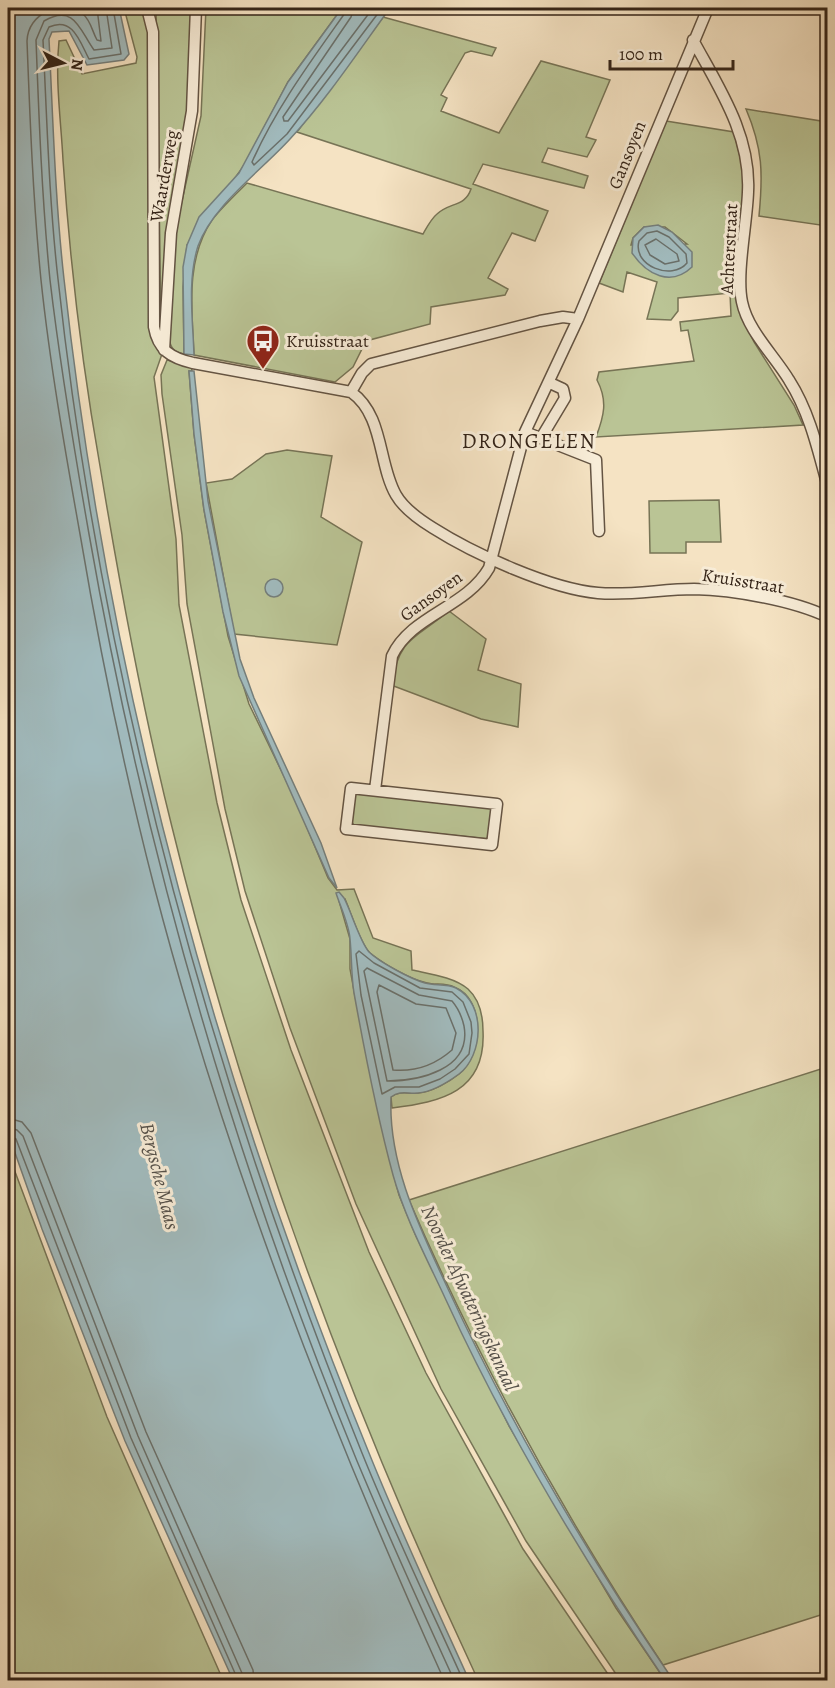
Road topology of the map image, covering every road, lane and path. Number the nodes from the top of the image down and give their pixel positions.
1 (147, 8) edge
2 (196, 8) edge
3 (708, 8) edge
4 (693, 40) junction
5 (578, 319) junction
6 (164, 351) junction
7 (550, 383) junction
8 (351, 392) junction
9 (525, 432) junction
10 (541, 438) junction
11 (828, 487) edge
12 (598, 531) dead end
13 (492, 559) junction
14 (828, 617) edge
15 (375, 790) junction

1 - 6 street
2 - 6 street, Waarderweg
3 - 4 street, Gansoyen
4 - 5 street, Gansoyen
4 - 11 street, Achterstraat
5 - 7 street, Gansoyen
5 - 8 street
6 - 8 street
7 - 9 street, Gansoyen
7 - 10 street
8 - 13 street, Kruisstraat
9 - 10 street
9 - 13 street, Gansoyen
10 - 12 street
13 - 14 street, Kruisstraat
13 - 15 street, Gansoyen
15 - 15 street

